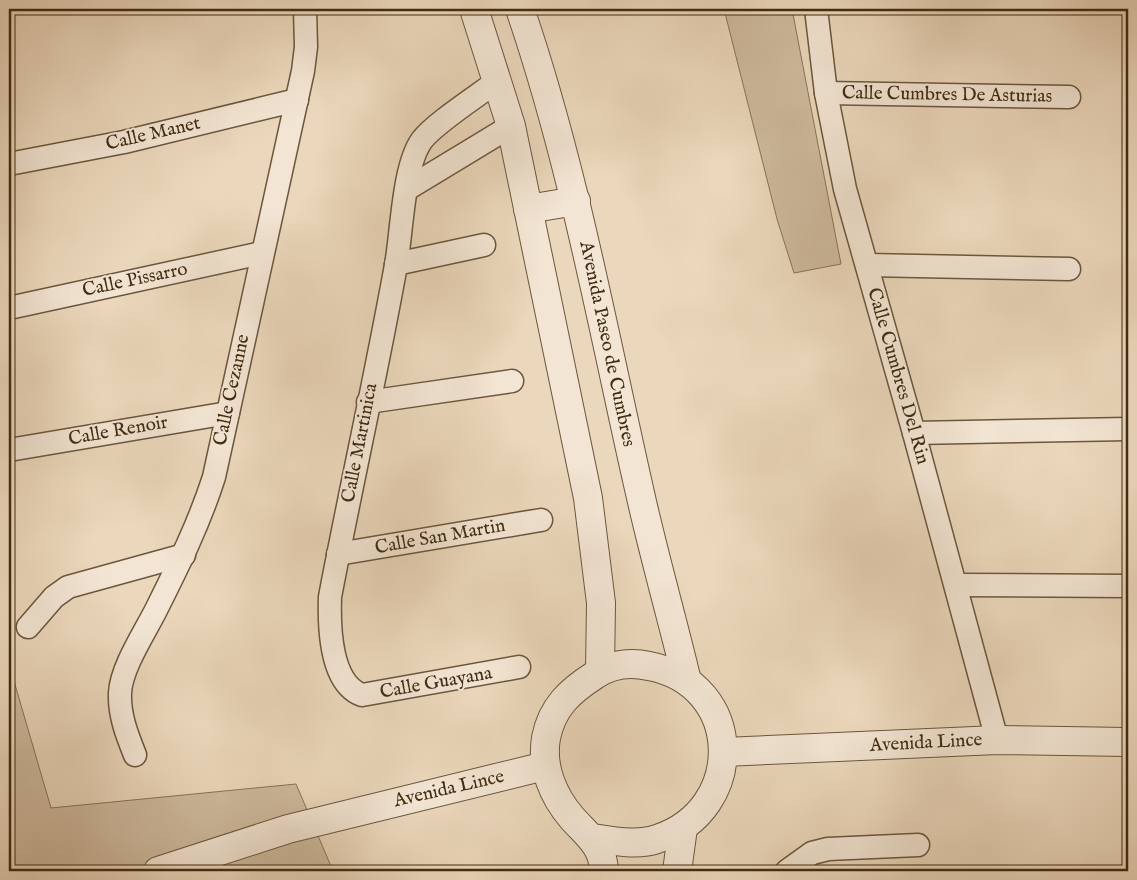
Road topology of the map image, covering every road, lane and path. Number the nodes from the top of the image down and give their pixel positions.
1 (305, 9) edge
2 (474, 9) edge
3 (520, 9) edge
4 (816, 9) edge
5 (497, 82) junction
6 (826, 93) junction
7 (1069, 97) dead end
8 (297, 100) junction
9 (511, 126) junction
10 (9, 164) edge
11 (407, 189) junction
12 (576, 201) junction
13 (528, 209) junction
14 (484, 245) dead end
15 (262, 253) junction
16 (396, 264) junction
17 (867, 265) junction
18 (1069, 270) dead end
19 (9, 308) edge
20 (512, 381) dead end
21 (368, 402) junction
22 (228, 412) junction
23 (1128, 429) edge
24 (914, 433) junction
25 (9, 450) edge
26 (541, 520) dead end
27 (338, 554) junction
28 (184, 555) junction
29 (956, 585) junction
30 (1128, 586) edge
31 (28, 627) dead end
32 (519, 667) dead end
33 (600, 671) junction
34 (687, 680) junction
35 (352, 692) joint
36 (997, 740) junction
37 (1128, 742) edge
38 (724, 752) junction
39 (135, 755) dead end
40 (545, 766) junction
41 (683, 828) junction
42 (593, 838) junction
43 (918, 845) dead end
44 (158, 871) edge
45 (604, 871) edge
46 (677, 871) edge
47 (787, 871) edge

1 - 8 street, Calle Cezanne
2 - 5 street
3 - 12 street, Avenida Paseo de Cumbres
4 - 6 street, Calle Cumbres Del Rin
5 - 9 street
5 - 11 street, Calle Martinica
6 - 7 street, Calle Cumbres De Asturias
6 - 17 street, Calle Cumbres Del Rin
8 - 10 street, Calle Manet
8 - 15 street, Calle Cezanne
9 - 11 street
9 - 13 street
11 - 16 street, Calle Martinica
12 - 13 street
12 - 34 street, Avenida Paseo de Cumbres
13 - 33 street
14 - 16 street
15 - 19 street, Calle Pissarro
15 - 22 street, Calle Cezanne
16 - 21 street, Calle Martinica
17 - 18 street
17 - 24 street, Calle Cumbres Del Rin
20 - 21 street
21 - 27 street, Calle Martinica
22 - 25 street, Calle Renoir
22 - 28 street, Calle Cezanne
23 - 24 street
24 - 29 street, Calle Cumbres Del Rin
26 - 27 street, Calle San Martin
27 - 35 street, Calle Martinica
28 - 31 street
28 - 39 street, Calle Cezanne
29 - 30 street
29 - 36 street, Calle Cumbres Del Rin
32 - 35 street, Calle Guayana
33 - 34 street
33 - 40 street
34 - 38 street
36 - 37 street, Avenida Lince
36 - 38 street, Avenida Lince
38 - 41 street
40 - 42 street
40 - 44 street, Avenida Lince
41 - 42 street
41 - 46 street
42 - 45 street
43 - 47 street

